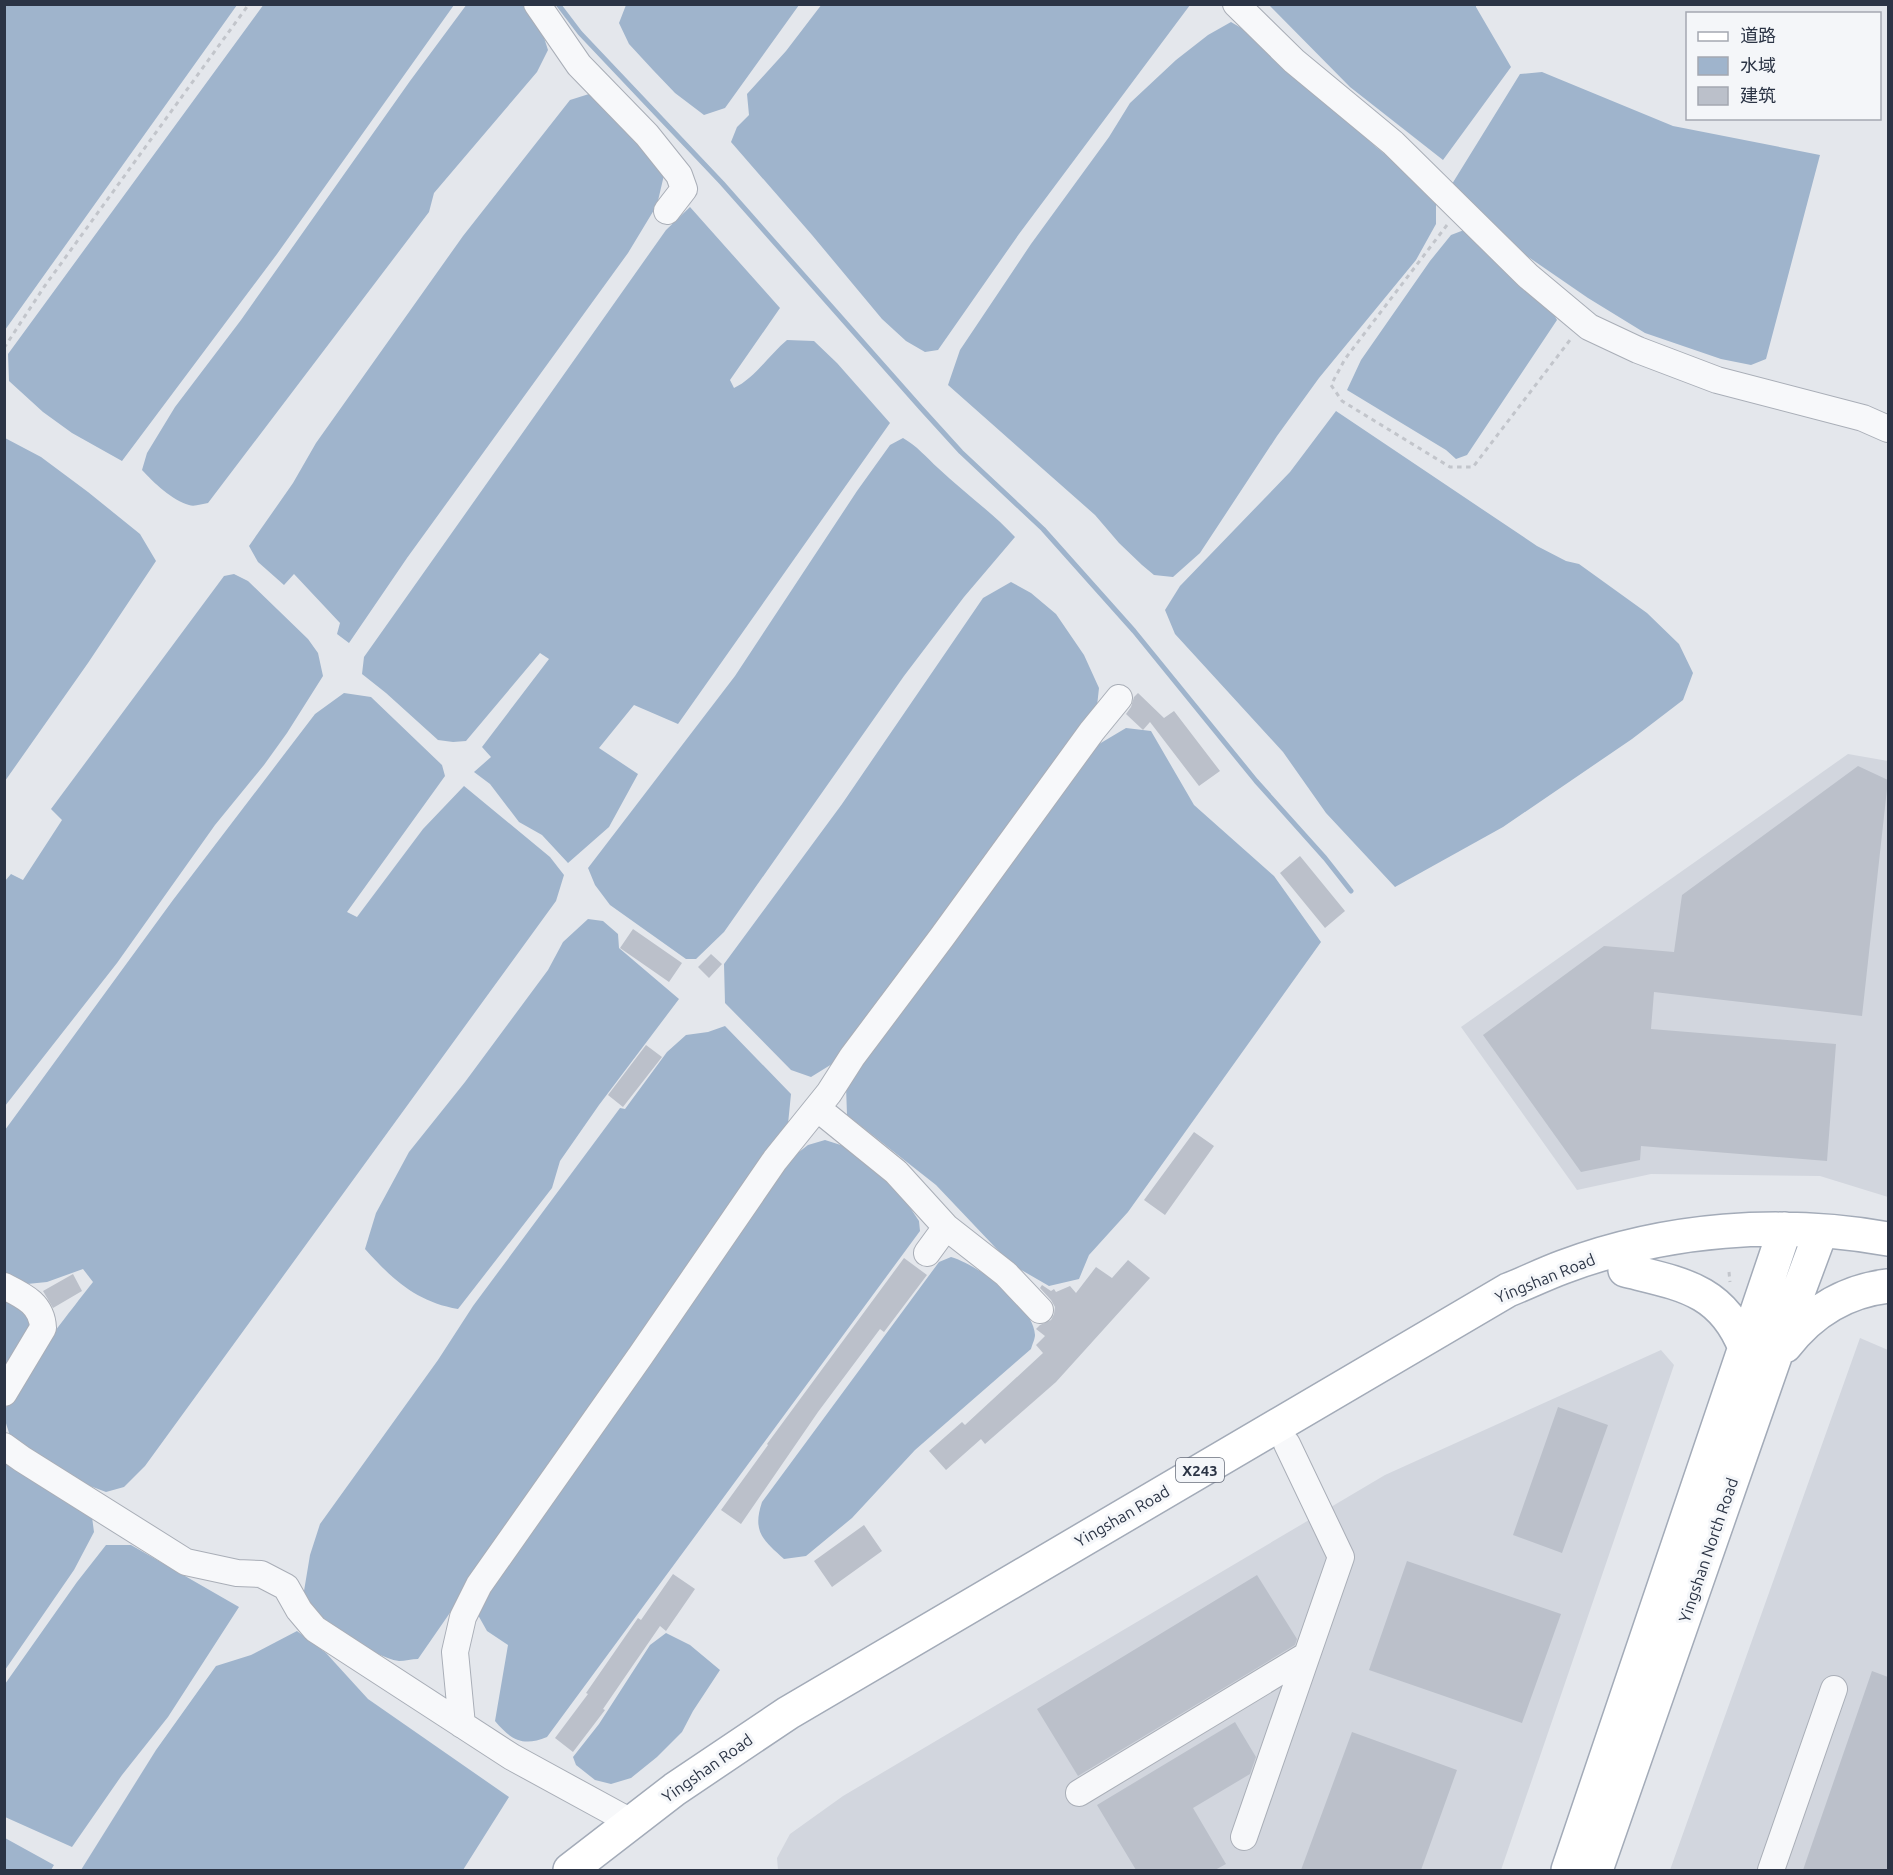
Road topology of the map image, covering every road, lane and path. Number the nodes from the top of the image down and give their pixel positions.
1 (249, 4) edge
2 (537, 4) edge
3 (1236, 4) edge
4 (667, 210) dead end
5 (1460, 210) junction
6 (1584, 323) junction
7 (4, 348) edge
8 (1888, 429) edge
9 (1119, 698) dead end
10 (817, 1108) junction
11 (946, 1227) junction
12 (1888, 1239) edge
13 (1781, 1240) junction
14 (1817, 1241) junction
15 (927, 1253) dead end
16 (1888, 1262) edge
17 (1625, 1270) junction
18 (4, 1286) edge
19 (1888, 1286) edge
20 (1040, 1310) dead end
21 (1760, 1354) junction
22 (4, 1393) edge
23 (1287, 1444) junction
24 (4, 1446) edge
25 (1307, 1655) junction
26 (1833, 1689) dead end
27 (462, 1725) junction
28 (1079, 1793) dead end
29 (631, 1822) junction
30 (1244, 1837) dead end
31 (570, 1870) edge
32 (605, 1870) edge
33 (1568, 1870) edge
34 (1596, 1870) edge
35 (1771, 1870) edge

1 - 7 path
2 - 4 lane
3 - 5 lane
5 - 6 lane
5 - 6 path
6 - 8 lane
9 - 10 lane
10 - 11 lane
10 - 27 lane
11 - 15 lane
11 - 20 lane
12 - 14 main road, Yingshan Road / X243
13 - 14 main road, Yingshan Road / X243
13 - 17 main road, Yingshan Road / X243
13 - 21 main road, Yingshan North Road
13 - 29 main road, Yingshan Road / X243
14 - 16 main road, Yingshan Road / X243
14 - 21 main road, Yingshan North Road
17 - 21 main road
17 - 23 main road, Yingshan Road / X243
18 - 22 lane
19 - 21 main road
21 - 33 main road, Yingshan North Road
21 - 34 main road, Yingshan North Road
23 - 25 lane
23 - 32 main road, Yingshan Road / X243
24 - 27 lane
25 - 28 lane
25 - 30 lane
26 - 35 lane
27 - 29 lane
29 - 31 main road, Yingshan Road / X243

